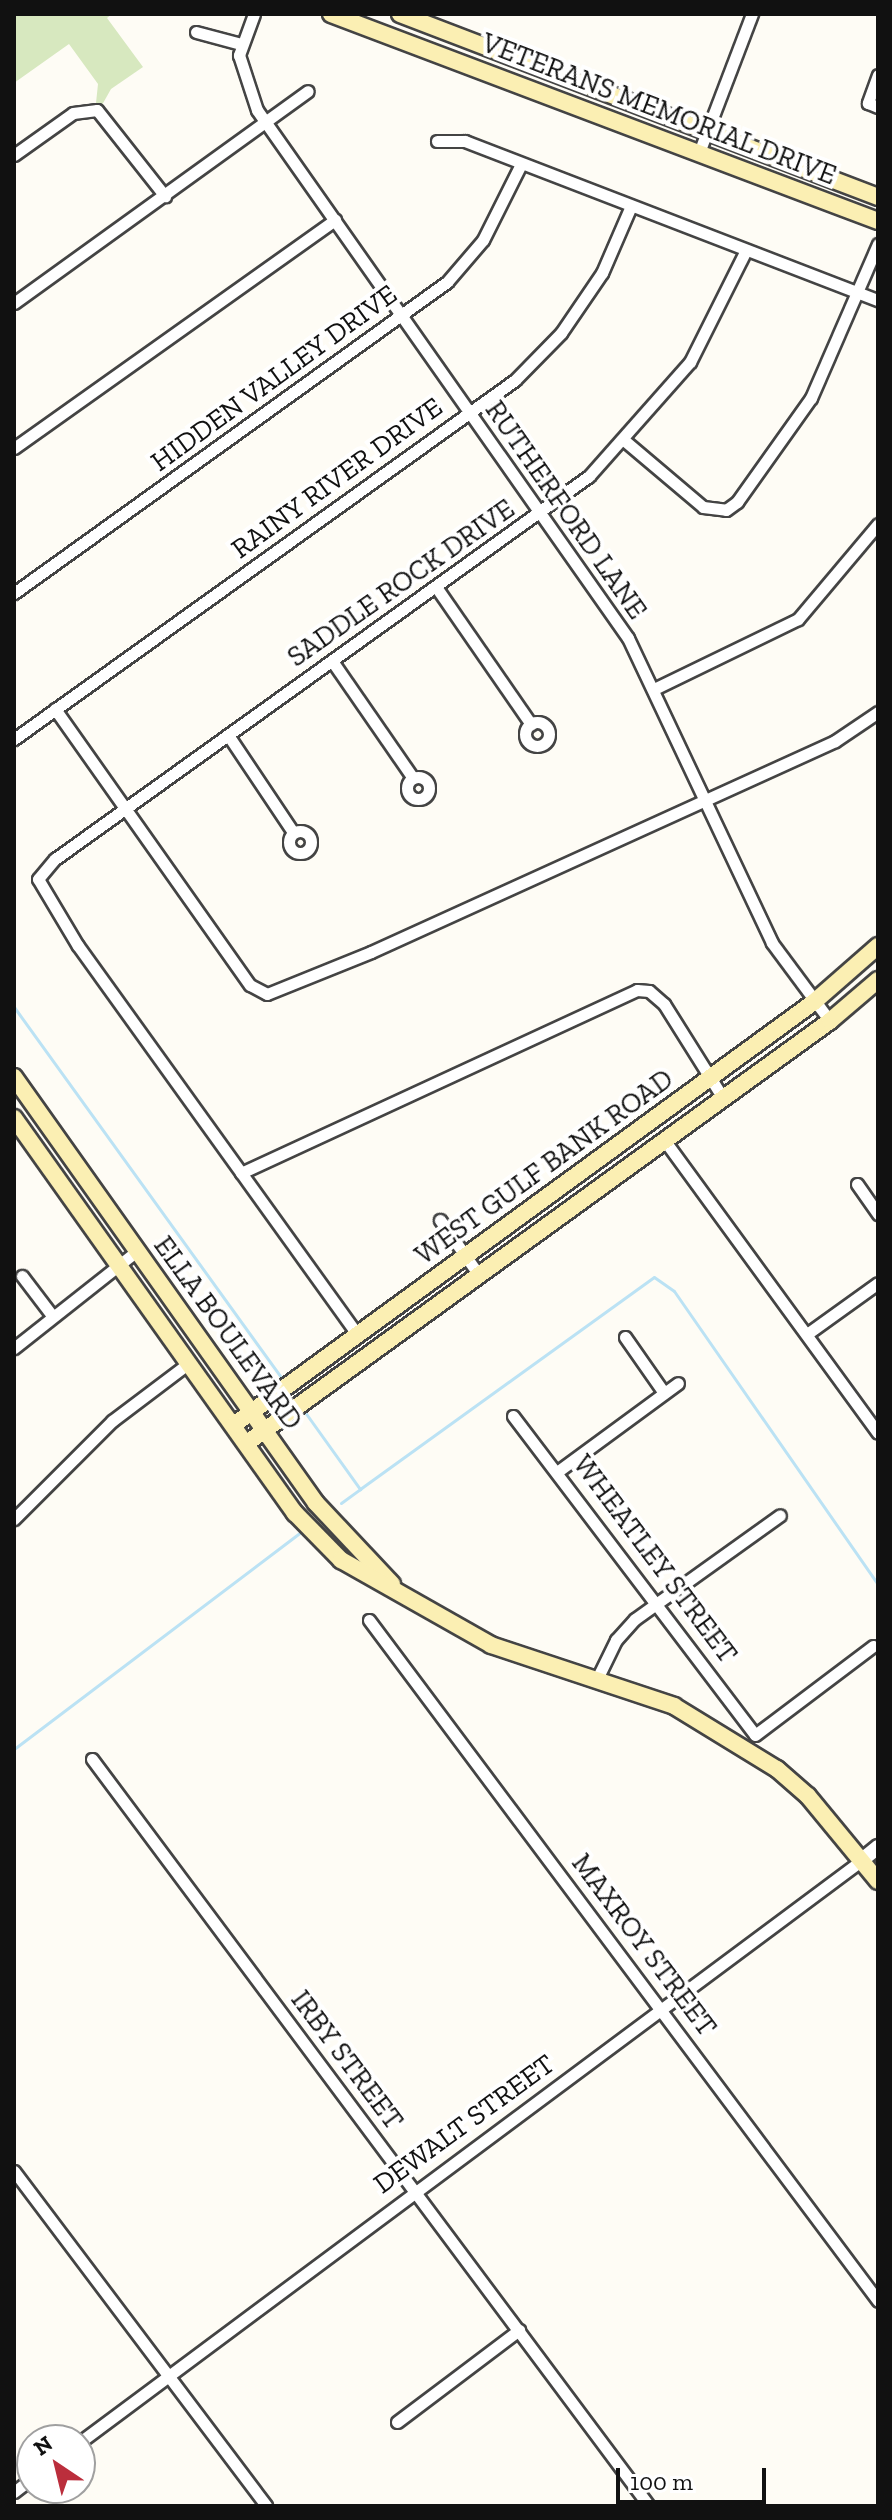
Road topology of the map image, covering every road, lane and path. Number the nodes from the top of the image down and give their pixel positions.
1 (254, 14) edge
2 (331, 14) edge
3 (400, 14) edge
4 (752, 14) edge
5 (196, 32) dead end
6 (241, 44) junction
7 (487, 47) junction
8 (480, 70) junction
9 (878, 75) edge
10 (308, 91) dead end
11 (873, 105) edge
12 (267, 123) junction
13 (708, 131) junction
14 (437, 141) dead end
15 (700, 150) junction
16 (14, 155) edge
17 (521, 164) junction
18 (165, 196) junction
19 (878, 197) edge
20 (631, 206) junction
21 (335, 220) junction
22 (878, 221) edge
23 (878, 244) edge
24 (746, 250) junction
25 (859, 293) junction
26 (878, 300) edge
27 (14, 303) edge
28 (401, 317) junction
29 (468, 414) junction
30 (625, 441) junction
31 (14, 448) edge
32 (540, 513) junction
33 (878, 524) edge
34 (436, 587) junction
35 (14, 593) edge
36 (332, 661) junction
37 (654, 689) junction
38 (55, 709) junction
39 (878, 712) edge
40 (531, 724) dead end
41 (228, 735) junction
42 (14, 739) edge
43 (413, 778) dead end
44 (706, 799) junction
45 (126, 808) junction
46 (293, 832) dead end
47 (878, 946) edge
48 (878, 980) edge
49 (814, 1002) junction
50 (830, 1021) junction
51 (14, 1077) edge
52 (708, 1079) junction
53 (723, 1098) junction
54 (14, 1118) edge
55 (665, 1141) junction
56 (241, 1173) junction
57 (857, 1184) dead end
58 (878, 1214) edge
59 (440, 1220) dead end
60 (137, 1251) junction
61 (465, 1256) junction
62 (118, 1264) junction
63 (479, 1275) junction
64 (22, 1276) dead end
65 (878, 1283) edge
66 (51, 1314) junction
67 (357, 1334) junction
68 (807, 1334) junction
69 (625, 1337) dead end
70 (14, 1348) edge
71 (189, 1363) junction
72 (678, 1383) dead end
73 (664, 1393) junction
74 (254, 1410) junction
75 (513, 1416) dead end
76 (235, 1424) junction
77 (268, 1430) junction
78 (878, 1433) edge
79 (247, 1443) junction
80 (557, 1472) junction
81 (780, 1515) dead end
82 (14, 1519) edge
83 (656, 1602) junction
84 (416, 1607) junction
85 (369, 1620) dead end
86 (873, 1646) dead end
87 (596, 1681) junction
88 (92, 1759) dead end
89 (878, 1847) edge
90 (862, 1860) junction
91 (878, 1881) edge
92 (663, 2009) junction
93 (14, 2171) edge
94 (416, 2193) junction
95 (878, 2301) edge
96 (519, 2330) junction
97 (170, 2374) junction
98 (397, 2422) dead end
99 (96, 2430) edge
100 (266, 2506) edge
101 (649, 2506) edge

1 - 6 street
2 - 8 main road, VETERANS MEMORIAL DRIVE
3 - 7 main road, VETERANS MEMORIAL DRIVE
4 - 13 street
5 - 6 street
6 - 12 street, RUTHERFORD LANE
7 - 8 main road
7 - 13 main road, VETERANS MEMORIAL DRIVE
8 - 15 main road, VETERANS MEMORIAL DRIVE
9 - 11 street
10 - 12 street
12 - 18 street
12 - 21 street, RUTHERFORD LANE
13 - 15 street
13 - 19 main road, VETERANS MEMORIAL DRIVE
14 - 17 street
15 - 22 main road, VETERANS MEMORIAL DRIVE
16 - 18 street
17 - 20 street
17 - 28 street, HIDDEN VALLEY DRIVE
18 - 27 street
20 - 24 street
20 - 29 street, RAINY RIVER DRIVE
21 - 28 street, RUTHERFORD LANE
21 - 31 street
23 - 25 street
24 - 25 street
24 - 30 street, SADDLE ROCK DRIVE
25 - 26 street
25 - 30 street
28 - 29 street, RUTHERFORD LANE
28 - 35 street, HIDDEN VALLEY DRIVE
29 - 32 street, RUTHERFORD LANE
29 - 38 street, RAINY RIVER DRIVE
30 - 32 street, SADDLE ROCK DRIVE
32 - 34 street, SADDLE ROCK DRIVE
32 - 37 street, RUTHERFORD LANE
33 - 37 street
34 - 36 street, SADDLE ROCK DRIVE
34 - 40 street
36 - 41 street, SADDLE ROCK DRIVE
36 - 43 street
37 - 44 street, RUTHERFORD LANE
38 - 42 street, RAINY RIVER DRIVE
38 - 45 street
39 - 44 street
41 - 45 street, SADDLE ROCK DRIVE
41 - 46 street
44 - 45 street
44 - 49 street, RUTHERFORD LANE
45 - 56 street, SADDLE ROCK DRIVE
47 - 49 main road, WEST GULF BANK ROAD
48 - 50 main road, WEST GULF BANK ROAD
49 - 50 street, RUTHERFORD LANE
49 - 52 main road, WEST GULF BANK ROAD
50 - 53 main road, WEST GULF BANK ROAD
51 - 60 main road, ELLA BOULEVARD
52 - 53 street
52 - 56 street
52 - 61 main road, WEST GULF BANK ROAD
53 - 55 main road, WEST GULF BANK ROAD
54 - 62 main road, ELLA BOULEVARD
55 - 63 main road, WEST GULF BANK ROAD
55 - 68 street
56 - 67 street
57 - 58 street
59 - 61 street
60 - 62 street
60 - 74 main road, ELLA BOULEVARD
61 - 63 street
61 - 67 main road, WEST GULF BANK ROAD
62 - 66 street
62 - 71 main road, ELLA BOULEVARD
63 - 77 main road, WEST GULF BANK ROAD
64 - 66 street
65 - 68 street
66 - 70 street
67 - 74 main road, WEST GULF BANK ROAD
68 - 78 street
69 - 73 street
71 - 76 main road, ELLA BOULEVARD
71 - 82 street
72 - 73 street
73 - 80 street
74 - 76 main road, WEST GULF BANK ROAD
74 - 77 main road, ELLA BOULEVARD
75 - 80 street, WHEATLEY STREET
76 - 79 main road, ELLA BOULEVARD
77 - 79 main road, WEST GULF BANK ROAD
77 - 84 main road, ELLA BOULEVARD
79 - 84 main road, ELLA BOULEVARD
80 - 83 street, WHEATLEY STREET
81 - 83 street
83 - 86 street, WHEATLEY STREET
83 - 87 street
84 - 87 main road, ELLA BOULEVARD
85 - 92 street, MAXROY STREET
87 - 90 main road, ELLA BOULEVARD
88 - 94 street, IRBY STREET
89 - 90 street, DEWALT STREET
90 - 91 main road
90 - 92 street, DEWALT STREET
92 - 94 street, DEWALT STREET
92 - 95 street, MAXROY STREET
93 - 97 street
94 - 96 street, IRBY STREET
94 - 97 street, DEWALT STREET
96 - 98 street
96 - 101 street, IRBY STREET
97 - 99 street, DEWALT STREET
97 - 100 street

